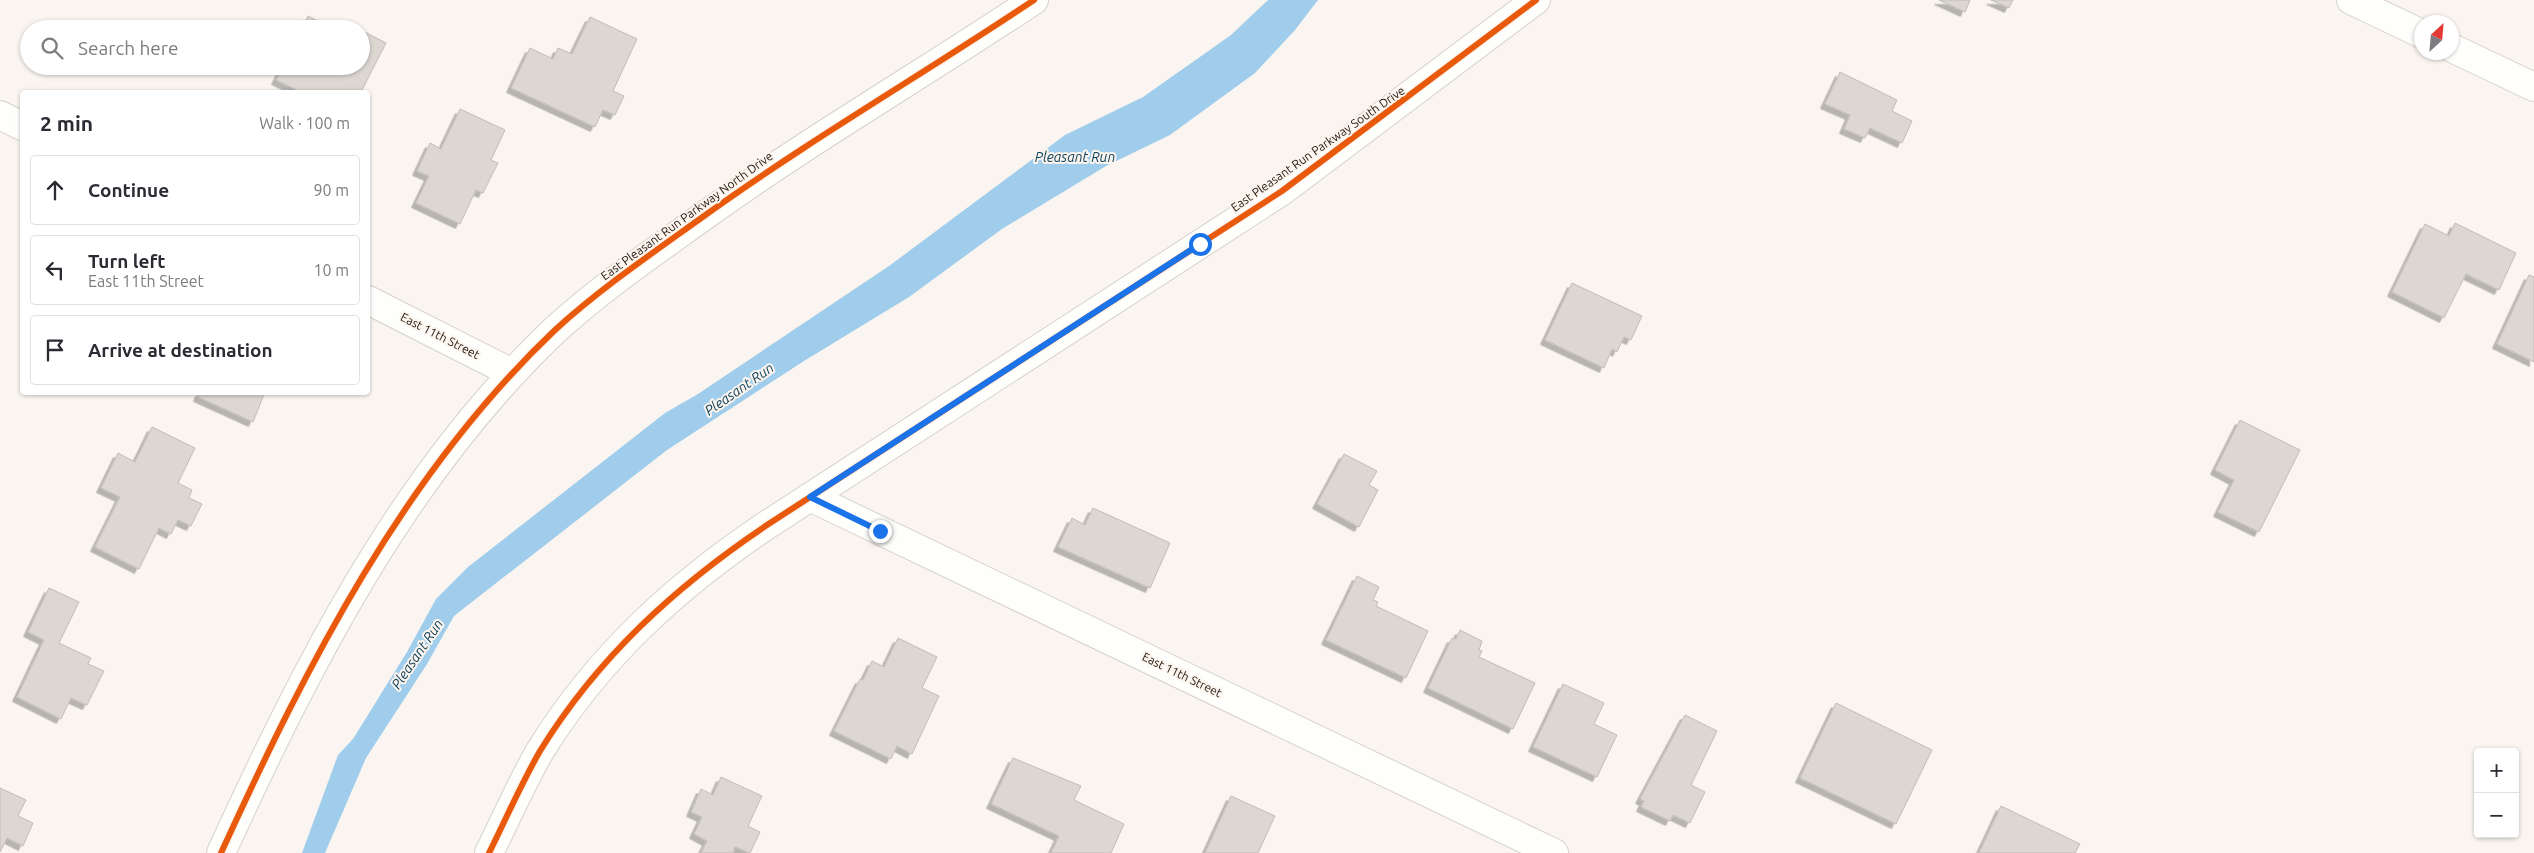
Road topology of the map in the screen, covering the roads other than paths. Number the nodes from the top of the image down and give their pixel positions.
1 (1034, 0) edge
2 (1536, 0) edge
3 (2351, 0) edge
4 (2414, 30) edge
5 (2459, 51) edge
6 (2534, 87) edge
7 (0, 115) edge
8 (20, 125) edge
9 (370, 301) edge
10 (512, 373) junction
11 (810, 497) junction
12 (221, 853) edge
13 (489, 853) edge
14 (1554, 853) edge

1 - 10 street, East Pleasant Run Parkway North Drive
2 - 11 street, East Pleasant Run Parkway South Drive
3 - 4 street
5 - 6 street
7 - 8 street
9 - 10 street, East 11th Street
10 - 12 street, East Pleasant Run Parkway North Drive
11 - 13 street, East Pleasant Run Parkway South Drive
11 - 14 street, East 11th Street

